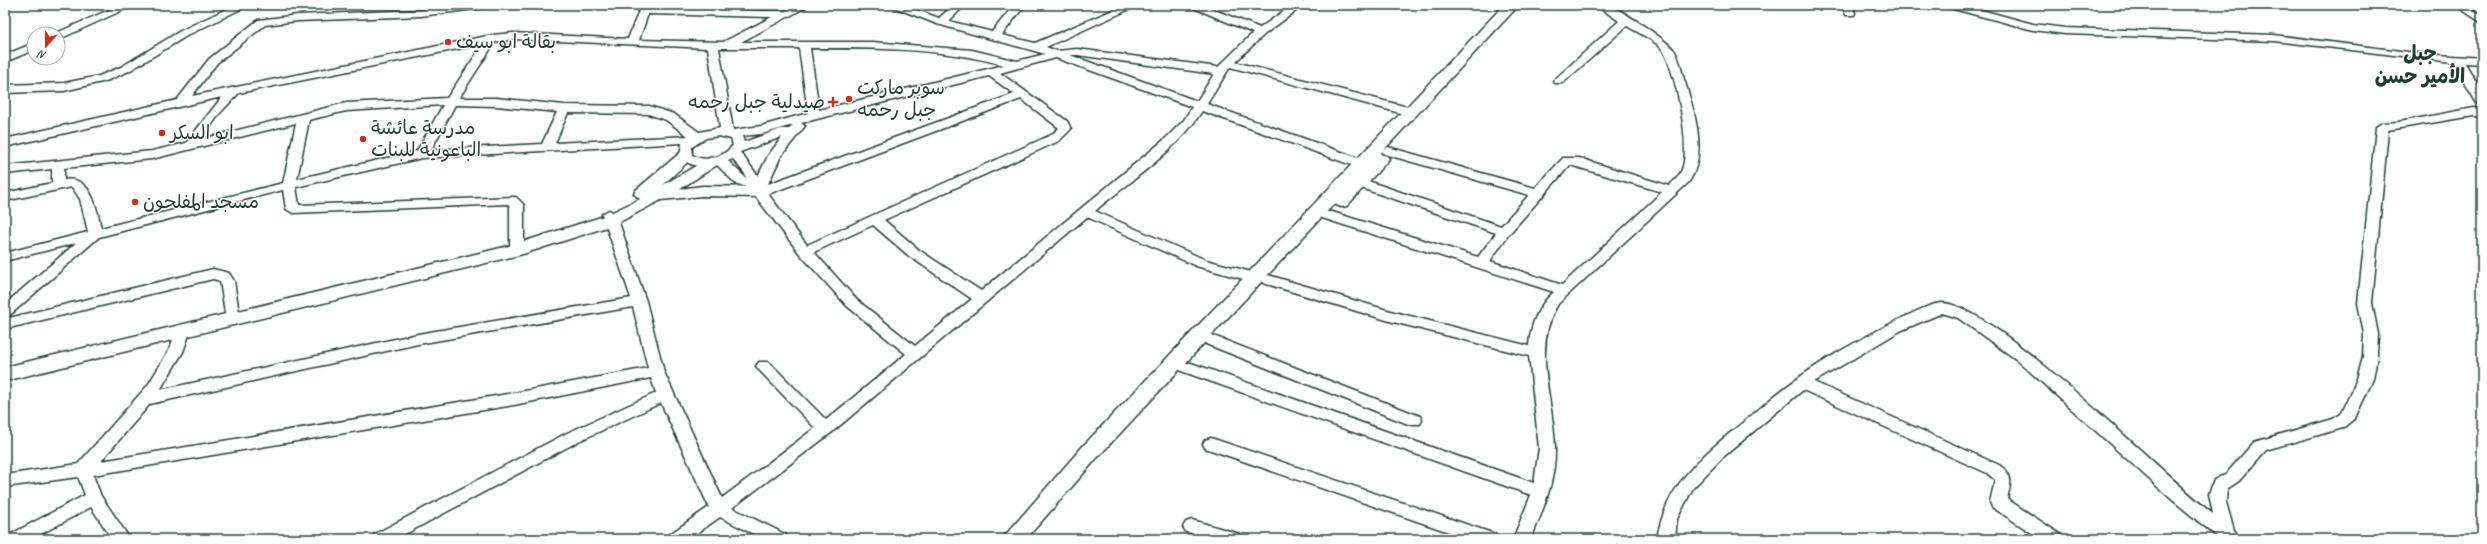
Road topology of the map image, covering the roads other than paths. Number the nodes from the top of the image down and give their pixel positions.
1 (129, 5) edge
2 (244, 5) edge
3 (483, 5) edge
4 (806, 5) edge
5 (893, 5) edge
6 (960, 5) edge
7 (1020, 5) edge
8 (1134, 5) edge
9 (1192, 5) edge
10 (1512, 5) edge
11 (1523, 5) edge
12 (1601, 5) edge
13 (1950, 5) edge
14 (2460, 5) edge
15 (1292, 6) edge
16 (645, 8) edge
17 (787, 14) junction
18 (1627, 20) junction
19 (2482, 20) edge
20 (941, 22) junction
21 (1261, 32) junction
22 (66, 33) edge
23 (995, 36) junction
24 (492, 38) junction
25 (633, 42) junction
26 (719, 45) junction
27 (804, 45) junction
28 (1036, 47) junction
29 (26, 50) edge
30 (1055, 54) junction
31 (5, 59) edge
32 (2457, 59) junction
33 (2482, 61) edge
34 (1017, 65) junction
35 (1223, 67) junction
36 (991, 72) junction
37 (1559, 81) dead end
38 (5, 88) edge
39 (235, 90) junction
40 (1022, 94) junction
41 (182, 101) junction
42 (451, 101) junction
43 (2482, 102) edge
44 (1199, 107) junction
45 (841, 108) junction
46 (564, 109) junction
47 (722, 111) junction
48 (1411, 112) junction
49 (2482, 112) edge
50 (814, 115) junction
51 (303, 117) junction
52 (799, 126) junction
53 (730, 133) junction
54 (699, 136) junction
55 (647, 142) junction
56 (5, 143) edge
57 (192, 145) junction
58 (547, 146) junction
59 (735, 151) junction
60 (1388, 151) junction
61 (685, 153) junction
62 (422, 154) junction
63 (715, 161) junction
64 (58, 164) junction
65 (1367, 166) junction
66 (5, 170) edge
67 (1360, 183) junction
68 (289, 185) junction
69 (58, 186) junction
70 (757, 189) junction
71 (1672, 191) junction
72 (1536, 193) junction
73 (5, 197) edge
74 (650, 200) junction
75 (1086, 212) junction
76 (1327, 215) junction
77 (609, 217) junction
78 (875, 220) junction
79 (1504, 231) junction
80 (95, 234) junction
81 (517, 250) junction
82 (805, 251) junction
83 (5, 258) edge
84 (1481, 263) junction
85 (1261, 279) junction
86 (1563, 290) junction
87 (983, 299) junction
88 (639, 301) junction
89 (5, 312) edge
90 (233, 319) junction
91 (5, 324) edge
92 (183, 332) junction
93 (1211, 340) junction
94 (1536, 353) junction
95 (916, 354) junction
96 (1180, 364) junction
97 (764, 366) dead end
98 (656, 372) junction
99 (5, 374) edge
100 (1802, 382) junction
101 (665, 395) junction
102 (146, 399) junction
103 (1414, 420) dead end
104 (825, 429) junction
105 (1211, 444) dead end
106 (83, 470) junction
107 (5, 480) edge
108 (1540, 492) junction
109 (94, 498) junction
110 (718, 509) junction
111 (1192, 527) dead end
112 (2229, 537) edge
113 (17, 539) edge
114 (121, 539) edge
115 (381, 539) edge
116 (676, 539) edge
117 (779, 539) edge
118 (1013, 539) edge
119 (1027, 539) edge
120 (1234, 539) edge
121 (1489, 539) edge
122 (1522, 539) edge
123 (1666, 539) edge
124 (2054, 539) edge

1 - 22 street
2 - 38 street
3 - 41 street
4 - 17 street
5 - 20 street
6 - 20 street
7 - 23 street
8 - 28 street
9 - 21 street
10 - 48 street
11 - 60 street
12 - 18 street
13 - 32 street
14 - 19 street
15 - 21 street
16 - 17 street
16 - 25 street
17 - 26 street
18 - 37 street
18 - 71 street
20 - 23 street
21 - 35 street
23 - 28 street
24 - 25 street
24 - 39 street
24 - 42 street
25 - 26 street
26 - 27 street
26 - 47 street
27 - 34 street
27 - 50 street
28 - 30 street
29 - 31 street
30 - 34 street
30 - 35 street
30 - 44 street
32 - 33 street
32 - 43 street
34 - 36 street
35 - 44 street
35 - 48 street
36 - 40 street
36 - 45 street
39 - 41 street
39 - 57 street
40 - 70 street
40 - 78 street
41 - 56 street
42 - 46 street
42 - 51 street
42 - 62 street
44 - 65 street
44 - 75 street
45 - 50 street
45 - 52 street
46 - 54 street
46 - 58 street
47 - 53 street
47 - 54 street
48 - 65 street
49 - 112 street
50 - 53 street
51 - 57 street
51 - 68 street
52 - 59 street
52 - 70 street
53 - 54 street
53 - 59 street
54 - 55 street
54 - 61 street
55 - 58 street
55 - 61 street
57 - 64 street
58 - 62 street
59 - 63 street
59 - 70 street
60 - 65 street
60 - 72 street
61 - 63 street
61 - 77 street
62 - 68 street
63 - 70 street
63 - 74 street
64 - 66 street
64 - 69 street
65 - 67 street
65 - 85 street
67 - 76 street
67 - 79 street
68 - 80 street
68 - 81 street
69 - 73 street
69 - 80 street
70 - 74 street
70 - 82 street
71 - 72 street
71 - 86 street
72 - 79 street
74 - 77 street
75 - 85 street
75 - 87 street
76 - 84 street
76 - 85 street
77 - 81 street
77 - 88 street
78 - 82 street
78 - 87 street
79 - 84 street
80 - 83 street
80 - 89 street
81 - 90 street
82 - 95 street
84 - 86 street
85 - 93 street
85 - 94 street
85 - 96 street
86 - 94 street
87 - 95 street
88 - 98 street
88 - 102 street
90 - 91 street
90 - 92 street
92 - 99 street
92 - 102 street
93 - 96 street
93 - 103 street
94 - 108 street
95 - 104 street
96 - 108 street
96 - 118 street
96 - 119 street
97 - 104 street
98 - 101 street
98 - 106 street
100 - 112 street
100 - 123 street
100 - 124 street
101 - 110 street
101 - 115 street
102 - 106 street
104 - 110 street
105 - 121 street
106 - 107 street
106 - 109 street
108 - 122 street
109 - 113 street
109 - 114 street
110 - 116 street
110 - 117 street
111 - 120 street

